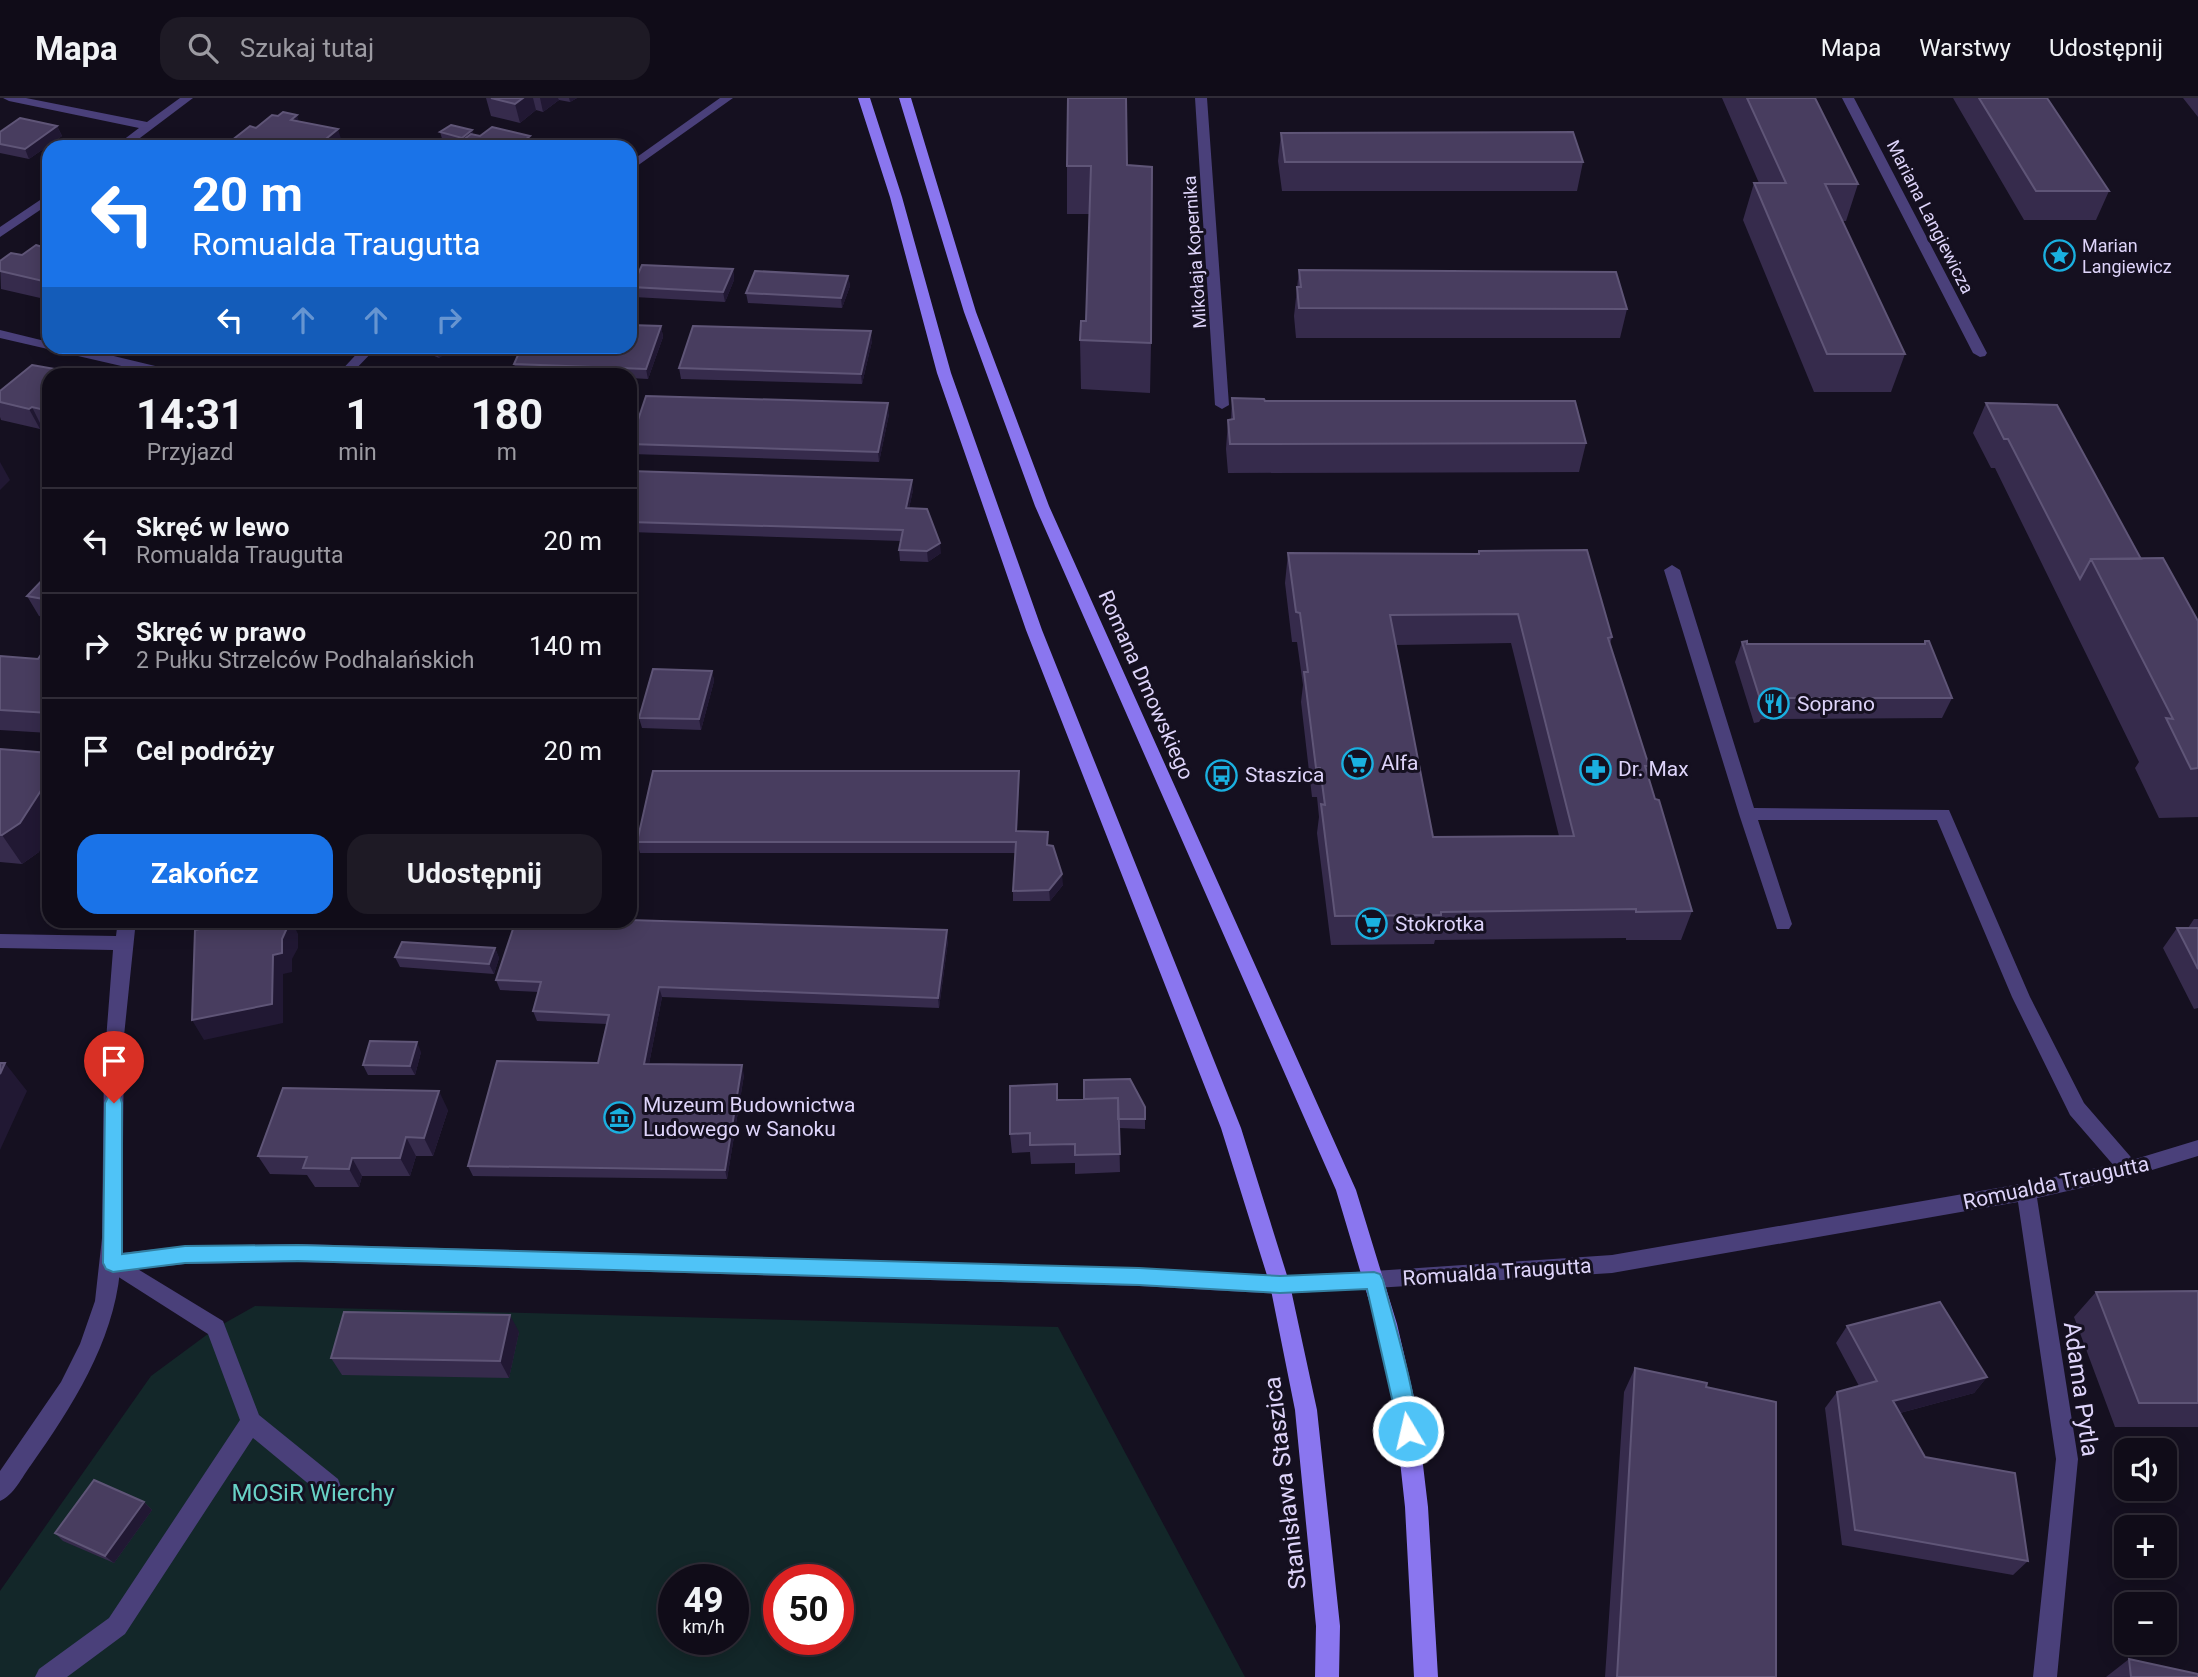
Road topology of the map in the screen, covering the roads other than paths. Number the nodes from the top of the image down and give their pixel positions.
1 (9, 98) edge
2 (187, 98) edge
3 (727, 98) edge
4 (864, 98) edge
5 (905, 98) edge
6 (1201, 98) edge
7 (1848, 98) edge
8 (149, 126) junction
9 (130, 140) edge
10 (637, 162) edge
11 (42, 203) edge
12 (0, 233) edge
13 (0, 334) edge
14 (42, 344) edge
15 (1980, 353) dead end
16 (85, 354) edge
17 (364, 354) edge
18 (145, 368) edge
19 (350, 368) edge
20 (1222, 405) dead end
21 (1672, 570) dead end
22 (1747, 814) junction
23 (1783, 924) dead end
24 (126, 928) edge
25 (0, 942) edge
26 (123, 943) junction
27 (2198, 1148) edge
28 (2129, 1169) junction
29 (2026, 1192) junction
30 (113, 1263) junction
31 (1374, 1280) junction
32 (1280, 1285) junction
33 (251, 1422) junction
34 (330, 1486) dead end
35 (0, 1490) edge
36 (47, 1677) edge
37 (1327, 1677) edge
38 (1426, 1677) edge
39 (2045, 1677) edge

1 - 8 street
2 - 8 street
3 - 10 street
4 - 32 main road
5 - 31 main road, Romana Dmowskiego
6 - 20 street, Mikołaja Kopernika
7 - 15 street, Mariana Langiewicza
8 - 9 street
11 - 12 street
13 - 14 street
16 - 18 street
17 - 19 street
21 - 22 street
22 - 23 street
22 - 28 street
24 - 26 street
25 - 26 street
26 - 30 street
27 - 28 street, Romualda Traugutta
28 - 29 street, Romualda Traugutta
29 - 31 street, Romualda Traugutta
29 - 39 street, Adama Pytla
30 - 32 street, Romualda Traugutta
30 - 33 street
30 - 35 street
31 - 32 street, Romualda Traugutta
31 - 38 main road
32 - 37 main road, Stanisława Staszica
33 - 34 street
33 - 36 street

